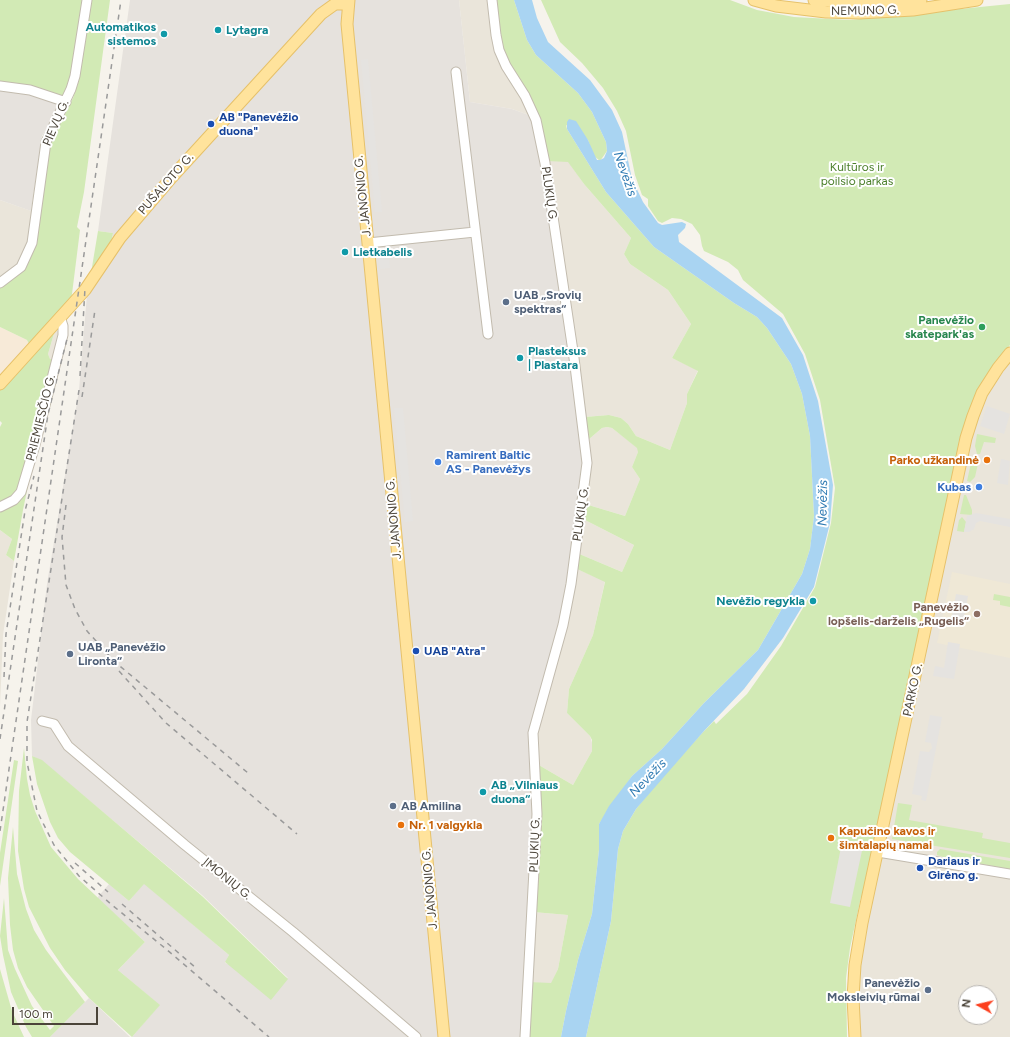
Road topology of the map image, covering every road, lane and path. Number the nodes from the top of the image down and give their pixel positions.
1 (87, 0) edge
2 (492, 0) edge
3 (754, 0) edge
4 (814, 0) edge
5 (921, 0) edge
6 (977, 0) edge
7 (348, 2) edge
8 (777, 3) edge
9 (456, 72) dead end
10 (0, 86) edge
11 (66, 102) junction
12 (475, 232) junction
13 (368, 243) junction
14 (0, 283) edge
15 (60, 318) junction
16 (488, 334) dead end
17 (1010, 353) edge
18 (0, 384) edge
19 (0, 507) edge
20 (42, 721) dead end
21 (878, 852) junction
22 (1010, 874) edge
23 (416, 1037) edge
24 (444, 1037) edge
25 (525, 1037) edge
26 (855, 1037) edge

1 - 11 street, PIEVŲ G.
2 - 25 street, PLUKIŲ G.
3 - 8 main road, NEMUNO G.
4 - 5 main road, NEMUNO G.
6 - 8 main road, NEMUNO G.
7 - 13 main road, J. JANONIO G.
7 - 15 main road, PUŠALOTO G.
9 - 12 street
10 - 11 street
11 - 14 street, PIEVŲ G.
12 - 13 street
12 - 16 street
13 - 24 main road, J. JANONIO G.
15 - 18 main road, PUŠALOTO G.
15 - 19 street, PRIEMIESČIO G.
17 - 21 main road, PARKO G.
20 - 23 street, ĮMONIŲ G.
21 - 22 street
21 - 26 main road, PARKO G.

